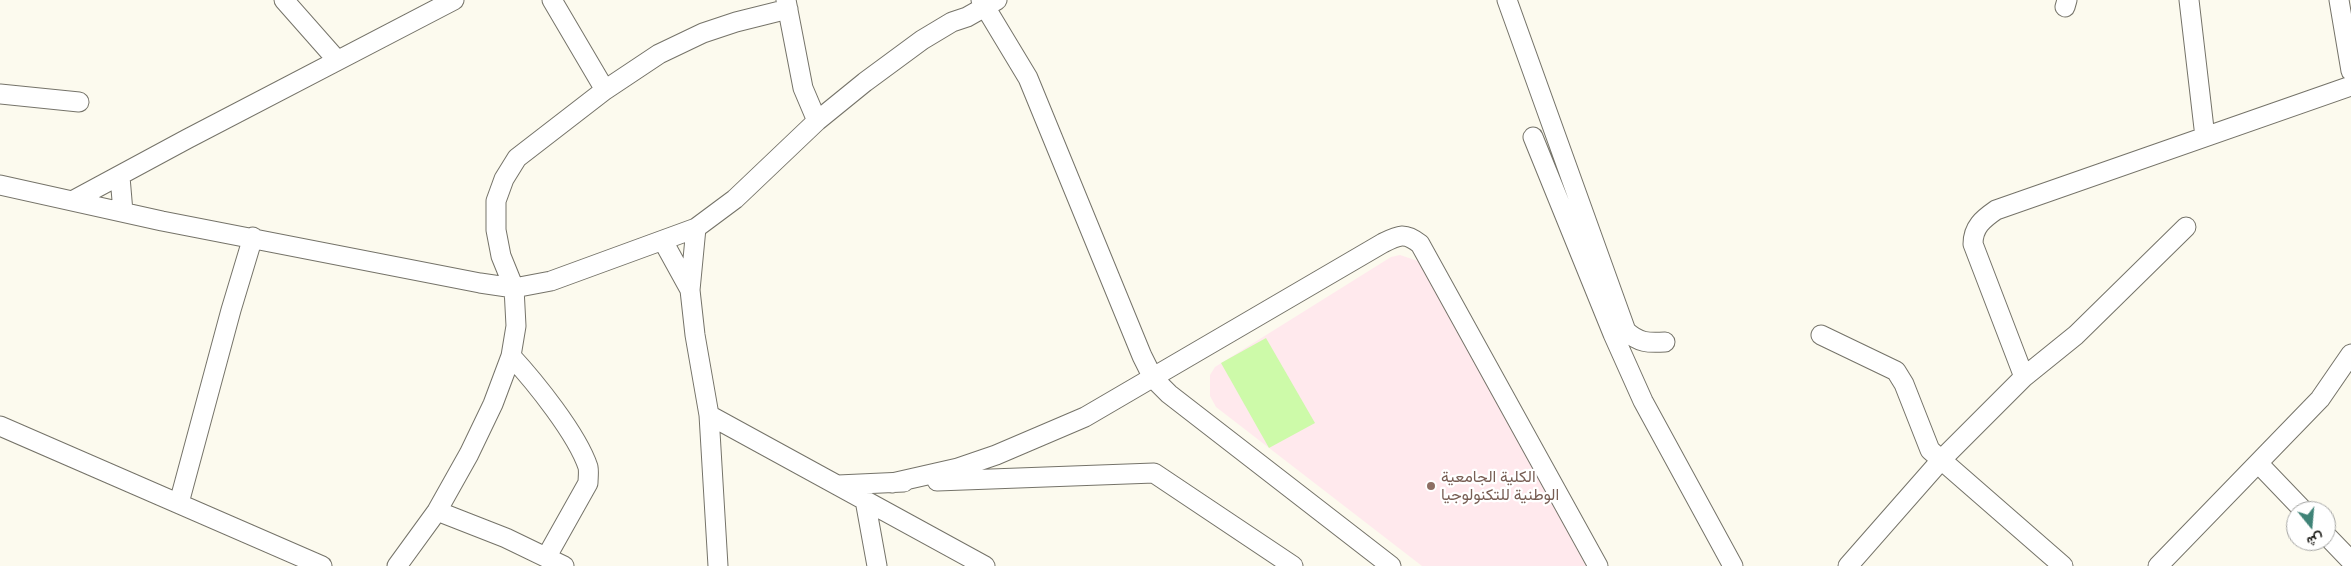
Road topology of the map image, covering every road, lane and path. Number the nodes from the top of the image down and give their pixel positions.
1 (284, 0) edge
2 (454, 0) edge
3 (552, 0) edge
4 (1507, 0) edge
5 (2189, 0) edge
6 (2339, 0) edge
7 (985, 2) edge
8 (787, 5) edge
9 (337, 60) junction
10 (2351, 71) edge
11 (2351, 86) edge
12 (605, 90) junction
13 (0, 94) edge
14 (79, 102) dead end
15 (817, 121) junction
16 (1533, 137) dead end
17 (2206, 137) junction
18 (120, 177) junction
19 (0, 185) edge
20 (72, 201) junction
21 (123, 212) junction
22 (2186, 227) dead end
23 (696, 228) junction
24 (253, 237) junction
25 (663, 241) junction
26 (514, 288) junction
27 (690, 290) junction
28 (1822, 335) dead end
29 (1665, 342) dead end
30 (2351, 354) edge
31 (511, 356) junction
32 (2024, 377) junction
33 (1153, 378) junction
34 (709, 415) junction
35 (0, 426) edge
36 (1942, 459) junction
37 (2258, 463) junction
38 (892, 483) junction
39 (838, 485) junction
40 (865, 500) junction
41 (2294, 501) edge
42 (179, 503) junction
43 (437, 511) junction
44 (2336, 545) edge
45 (547, 556) junction
46 (2351, 561) edge
47 (322, 566) edge
48 (397, 566) edge
49 (564, 566) edge
50 (718, 566) edge
51 (877, 566) edge
52 (985, 566) edge
53 (1293, 566) edge
54 (1391, 566) edge
55 (1598, 566) edge
56 (1733, 566) edge
57 (1848, 566) edge
58 (2063, 566) edge
59 (2158, 566) edge

1 - 9 street
2 - 9 street
3 - 12 street
4 - 29 street
5 - 17 street
6 - 10 street
7 - 15 street
7 - 33 street
8 - 12 street
8 - 15 street
9 - 18 street
11 - 17 street
12 - 26 street
13 - 14 street
15 - 23 street
16 - 56 street
17 - 32 street
18 - 20 street
18 - 21 street
19 - 20 street
20 - 21 street
21 - 24 street
22 - 32 street
23 - 25 street
23 - 27 street
24 - 26 street
24 - 42 street
25 - 26 street
25 - 27 street
26 - 31 street
27 - 34 street
28 - 36 street
30 - 37 street
31 - 43 street
31 - 45 street
32 - 36 street
33 - 38 street
33 - 54 street
33 - 55 street
34 - 39 street
34 - 50 street
35 - 42 street
36 - 57 street
36 - 58 street
37 - 41 street
37 - 59 street
38 - 39 street
38 - 53 street
39 - 40 street
40 - 51 street
40 - 52 street
42 - 47 street
43 - 45 street
43 - 48 street
44 - 46 street
45 - 49 street

